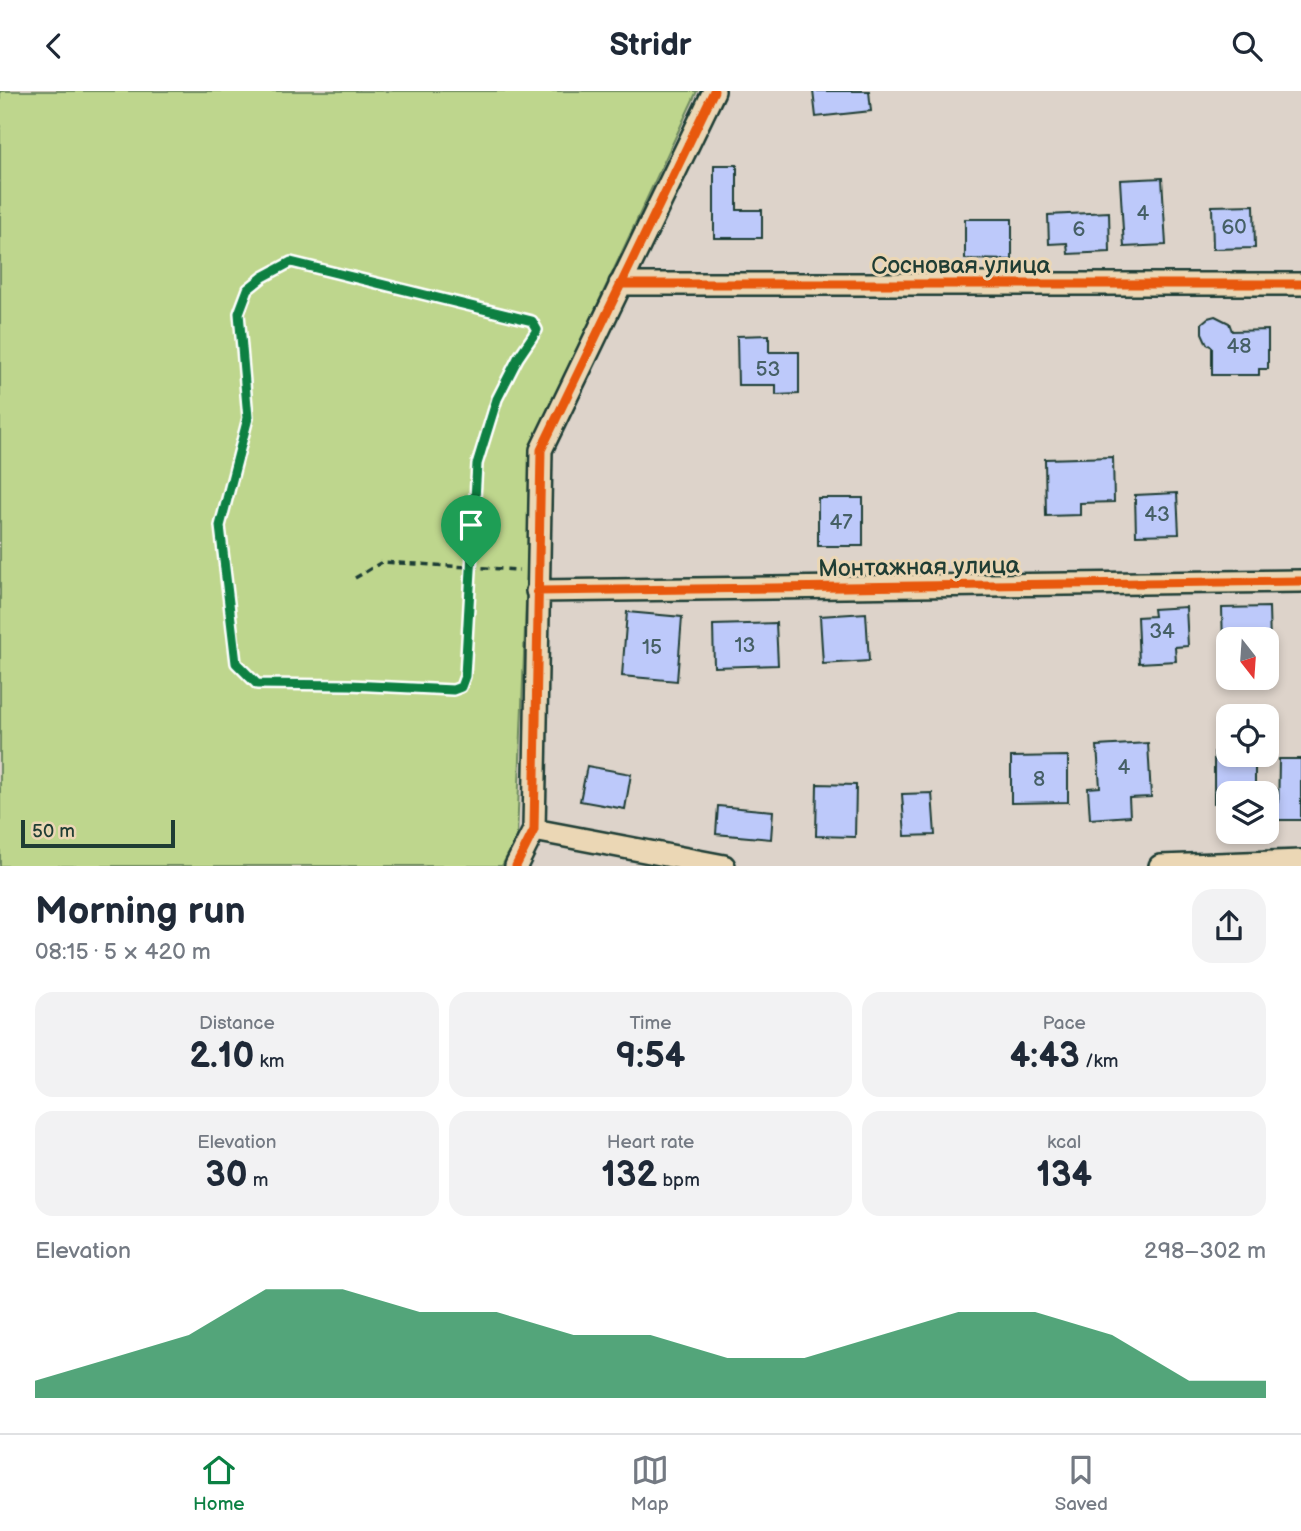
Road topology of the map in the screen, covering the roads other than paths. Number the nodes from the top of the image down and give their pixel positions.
1 (714, 91) edge
2 (621, 284) junction
3 (1301, 284) edge
4 (538, 581) junction
5 (1301, 581) edge
6 (534, 830) junction
7 (1301, 861) edge
8 (516, 866) edge
9 (724, 866) edge
10 (1160, 866) edge

1 - 2 street
2 - 3 street, Сосновая улица
2 - 4 street
4 - 5 street, Монтажная улица
4 - 6 street
6 - 8 street
6 - 9 street
7 - 10 street

